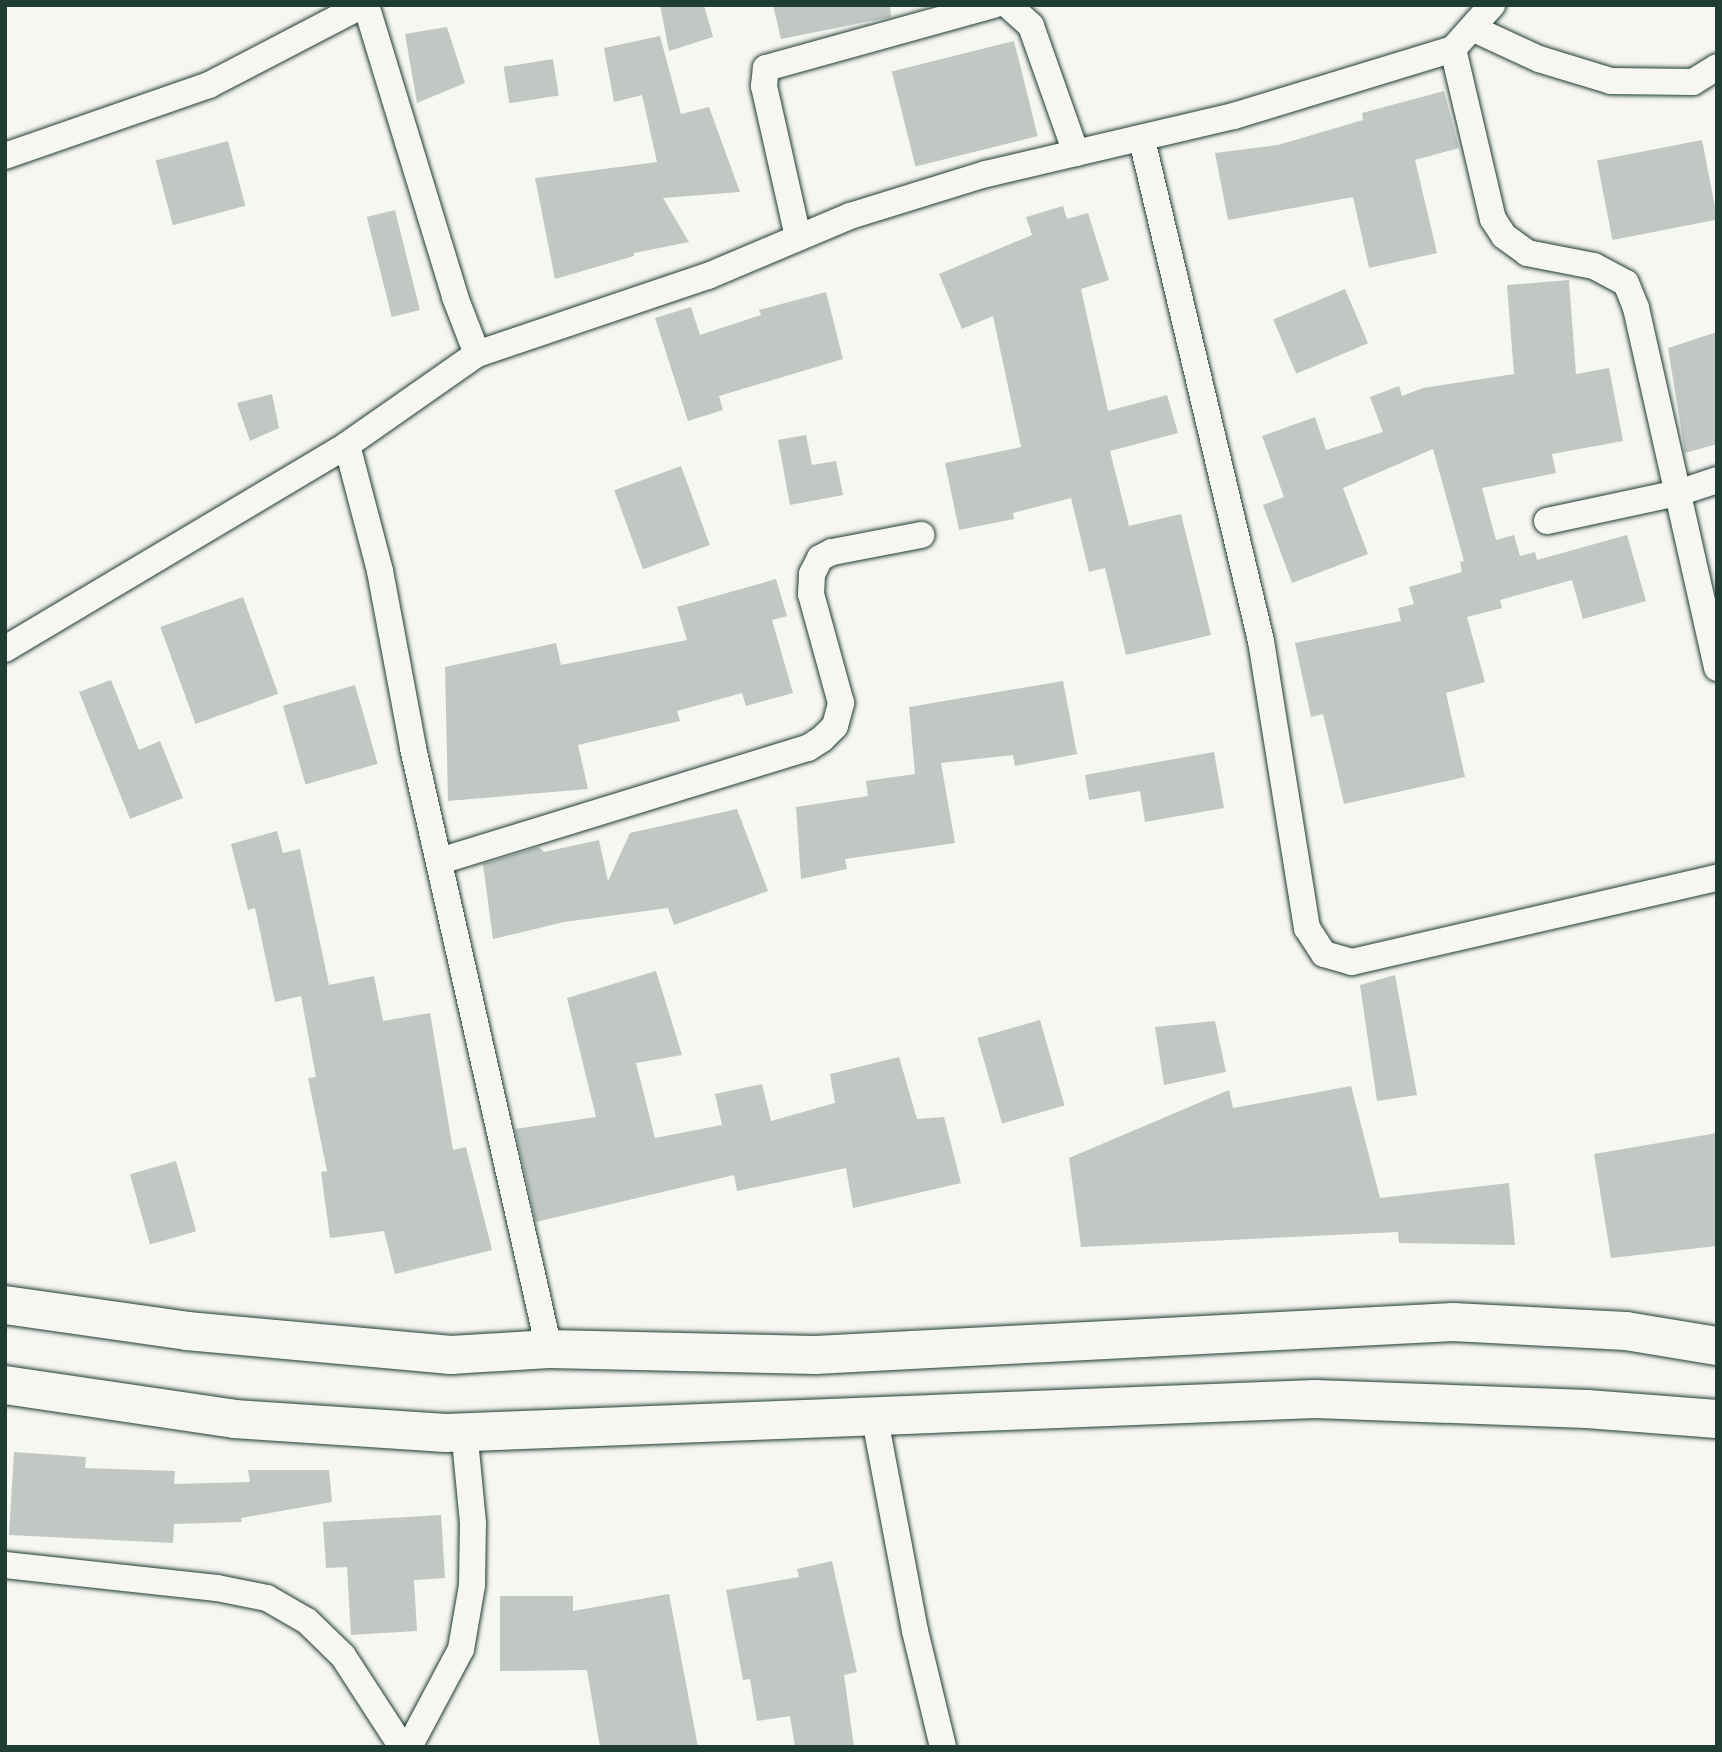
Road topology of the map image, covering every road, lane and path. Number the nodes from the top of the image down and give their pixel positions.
1 (364, 5) edge
2 (993, 5) edge
3 (1008, 5) edge
4 (1492, 5) edge
5 (1474, 29) junction
6 (1453, 49) junction
7 (1717, 67) edge
8 (1142, 140) junction
9 (1076, 153) junction
10 (5, 156) edge
11 (799, 237) junction
12 (477, 354) junction
13 (347, 445) junction
14 (1717, 480) edge
15 (1678, 494) junction
16 (1547, 521) dead end
17 (921, 535) dead end
18 (5, 649) edge
19 (1717, 668) edge
20 (440, 861) junction
21 (1717, 878) edge
22 (5, 1305) edge
23 (1717, 1346) edge
24 (549, 1349) junction
25 (5, 1385) edge
26 (874, 1414) junction
27 (1717, 1419) edge
28 (464, 1430) junction
29 (5, 1565) edge
30 (402, 1747) edge
31 (409, 1747) edge
32 (943, 1747) edge

1 - 10 street
1 - 12 street
2 - 11 street
3 - 9 street
4 - 5 street
5 - 6 street
5 - 7 street
6 - 8 street
6 - 15 street
8 - 9 street
8 - 21 street
9 - 11 street
11 - 12 street
12 - 13 street
13 - 18 street
13 - 20 street
14 - 15 street
15 - 16 street
15 - 19 street
17 - 20 street
20 - 24 street
22 - 24 main road
23 - 24 main road
25 - 28 main road
26 - 27 main road
26 - 28 main road
26 - 32 street
28 - 31 street
29 - 30 street

